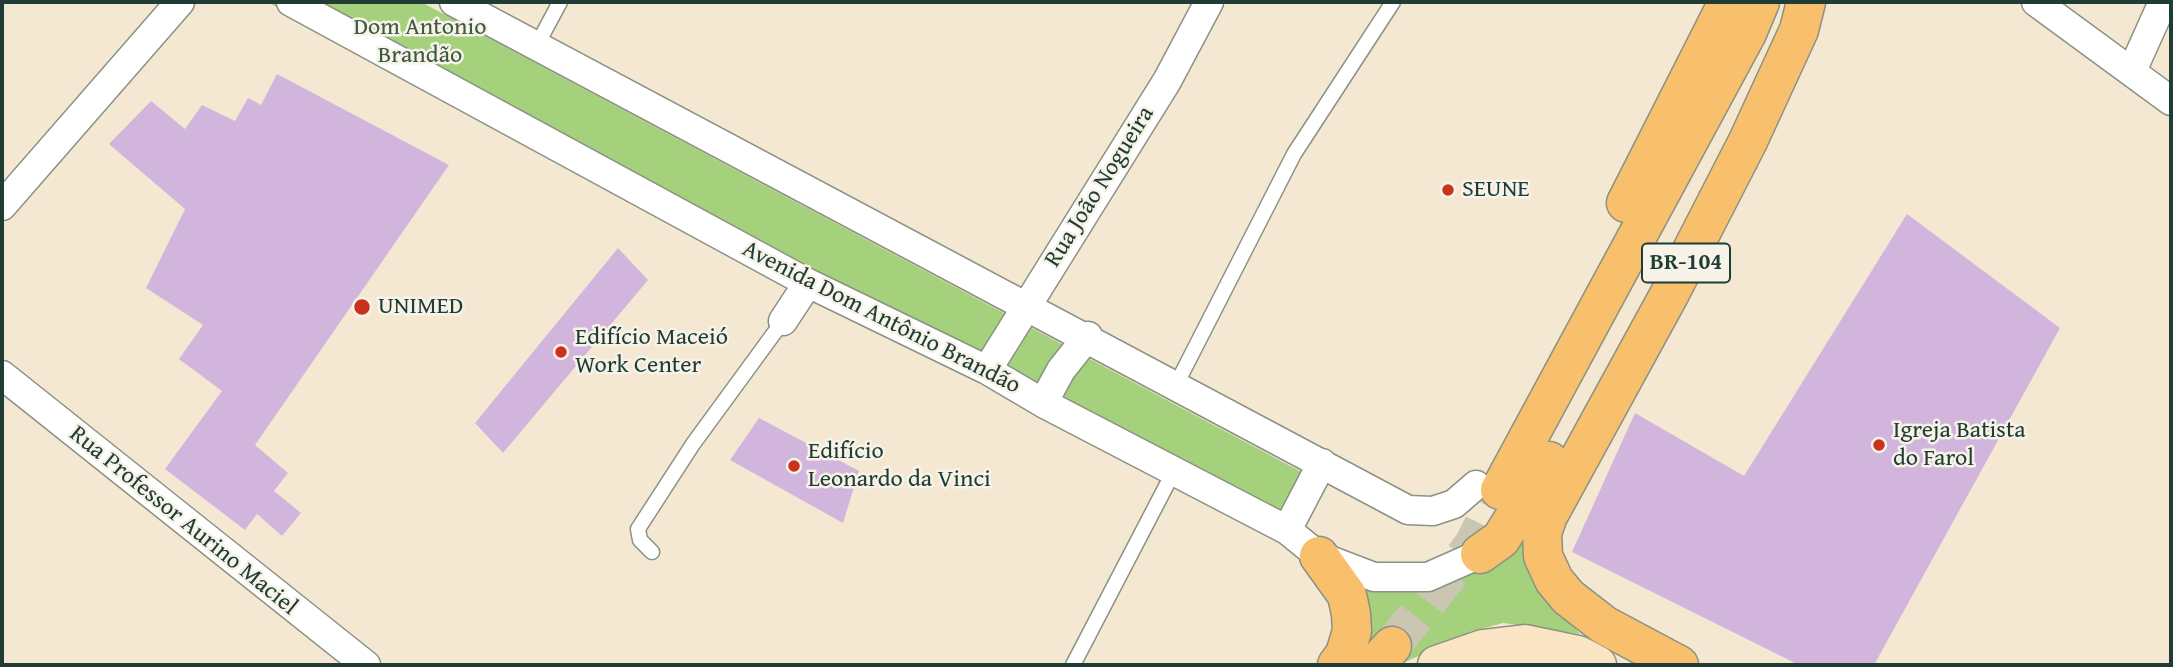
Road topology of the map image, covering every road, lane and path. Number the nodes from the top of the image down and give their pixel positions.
1 (180, 2) edge
2 (291, 2) edge
3 (454, 2) edge
4 (560, 2) edge
5 (1209, 2) edge
6 (1393, 2) edge
7 (1728, 2) edge
8 (1760, 2) edge
9 (1805, 2) edge
10 (2036, 2) edge
11 (2163, 2) edge
12 (537, 46) junction
13 (2132, 71) junction
14 (2171, 101) edge
15 (4, 198) edge
16 (808, 283) junction
17 (1669, 295) junction
18 (1025, 305) junction
19 (783, 321) joint
20 (1088, 336) junction
21 (987, 370) junction
22 (2, 375) edge
23 (1177, 385) junction
24 (1043, 403) junction
25 (1322, 463) junction
26 (1174, 471) junction
27 (1488, 488) junction
28 (1287, 530) junction
29 (652, 552) dead end
30 (1480, 554) joint
31 (1319, 556) junction
32 (1498, 657) edge
33 (1438, 664) edge
34 (366, 665) edge
35 (1073, 665) edge
36 (1337, 665) edge
37 (1597, 665) edge
38 (1679, 665) edge

1 - 15 street
2 - 16 street, Avenida Dom Antônio Brandão
3 - 12 street
4 - 12 lane
5 - 18 street, Rua João Nogueira
6 - 23 lane
7 - 27 highway
8 - 27 highway, BR-104
9 - 17 highway, BR-104
10 - 13 street
11 - 13 street
12 - 18 street
13 - 14 street
16 - 19 street
16 - 21 street, Avenida Dom Antônio Brandão
17 - 30 highway
17 - 38 highway, BR-104
18 - 20 street
18 - 21 street, Rua João Nogueira
19 - 29 lane
20 - 23 street
20 - 24 street
21 - 24 street, Avenida Dom Antônio Brandão
22 - 34 street, Rua Professor Aurino Maciel
23 - 25 street
24 - 26 street, Avenida Dom Antônio Brandão
25 - 27 street
25 - 28 street
26 - 28 street, Avenida Dom Antônio Brandão
26 - 35 lane
28 - 31 street, Avenida Dom Antônio Brandão
30 - 31 street, Avenida Dom Antônio Brandão
31 - 36 highway
32 - 33 main road
32 - 37 main road

